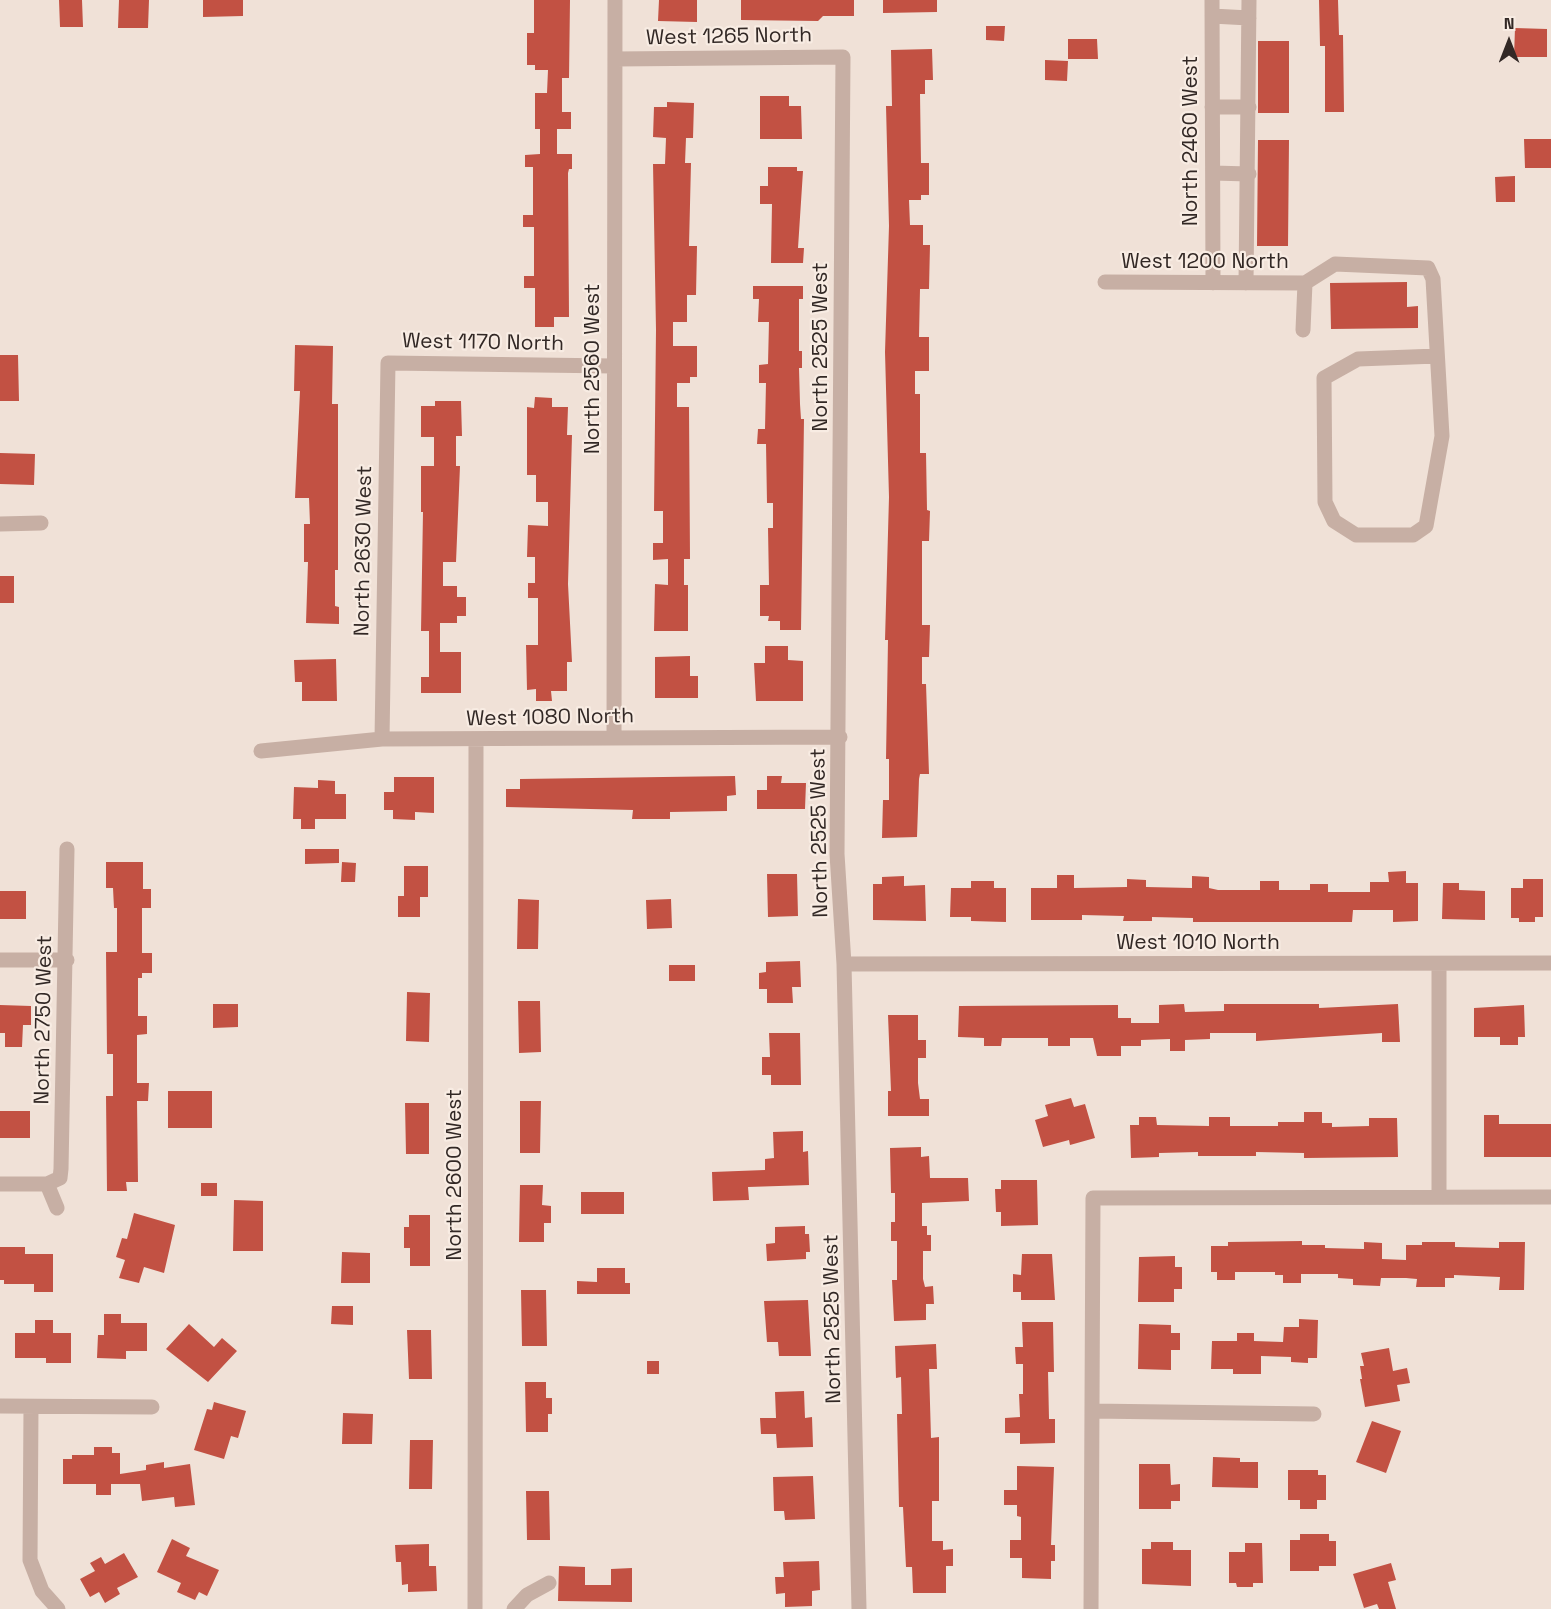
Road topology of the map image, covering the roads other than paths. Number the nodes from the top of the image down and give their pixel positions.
1 (615, 0) edge
2 (1212, 0) edge
3 (1248, 0) edge
4 (1212, 16) junction
5 (1248, 18) junction
6 (843, 57) joint
7 (615, 59) junction
8 (1212, 106) junction
9 (1248, 107) junction
10 (1212, 173) junction
11 (1248, 174) junction
12 (1105, 282) dead end
13 (1213, 283) junction
14 (1246, 283) junction
15 (1305, 283) junction
16 (1304, 330) dead end
17 (1437, 356) junction
18 (388, 363) joint
19 (613, 366) junction
20 (41, 523) dead end
21 (0, 524) edge
22 (840, 737) junction
23 (614, 738) junction
24 (382, 739) junction
25 (476, 741) junction
26 (261, 751) dead end
27 (67, 849) dead end
28 (0, 960) edge
29 (67, 960) junction
30 (1551, 963) edge
31 (844, 964) junction
32 (1439, 964) junction
33 (0, 1184) edge
34 (47, 1184) junction
35 (1439, 1197) junction
36 (1551, 1197) edge
37 (57, 1208) dead end
38 (0, 1406) edge
39 (31, 1407) junction
40 (152, 1407) dead end
41 (1092, 1411) junction
42 (1314, 1414) dead end
43 (549, 1582) dead end
44 (58, 1609) edge
45 (475, 1609) edge
46 (514, 1609) edge
47 (859, 1609) edge
48 (1091, 1609) edge

1 - 7 street, North 2560 West
2 - 4 street, North 2460 West
3 - 5 street
4 - 5 street
4 - 8 street, North 2460 West
5 - 9 street
6 - 7 street, West 1265 North
6 - 22 street, North 2525 West
7 - 19 street, North 2560 West
8 - 9 street
8 - 10 street, North 2460 West
9 - 11 street
10 - 11 street
10 - 13 street, North 2460 West
11 - 14 street
12 - 13 street, West 1200 North
13 - 14 street, West 1200 North
14 - 15 street, West 1200 North
15 - 16 street
15 - 17 street
17 - 17 street
18 - 19 street, West 1170 North
18 - 24 street, North 2630 West
19 - 23 street, North 2560 West
20 - 21 street
22 - 23 street, West 1080 North
22 - 31 street, North 2525 West
23 - 25 street, West 1080 North
24 - 25 street, West 1080 North
24 - 26 street, West 1080 North
25 - 45 street, North 2600 West
27 - 29 street, North 2750 West
28 - 29 street
29 - 34 street, North 2750 West
30 - 32 street, West 1010 North
31 - 32 street, West 1010 North
31 - 47 street, North 2525 West
32 - 35 street
33 - 34 street
34 - 37 street
35 - 36 street
35 - 41 street
38 - 39 street
39 - 40 street
39 - 44 street
41 - 42 street
41 - 48 street
43 - 46 street

